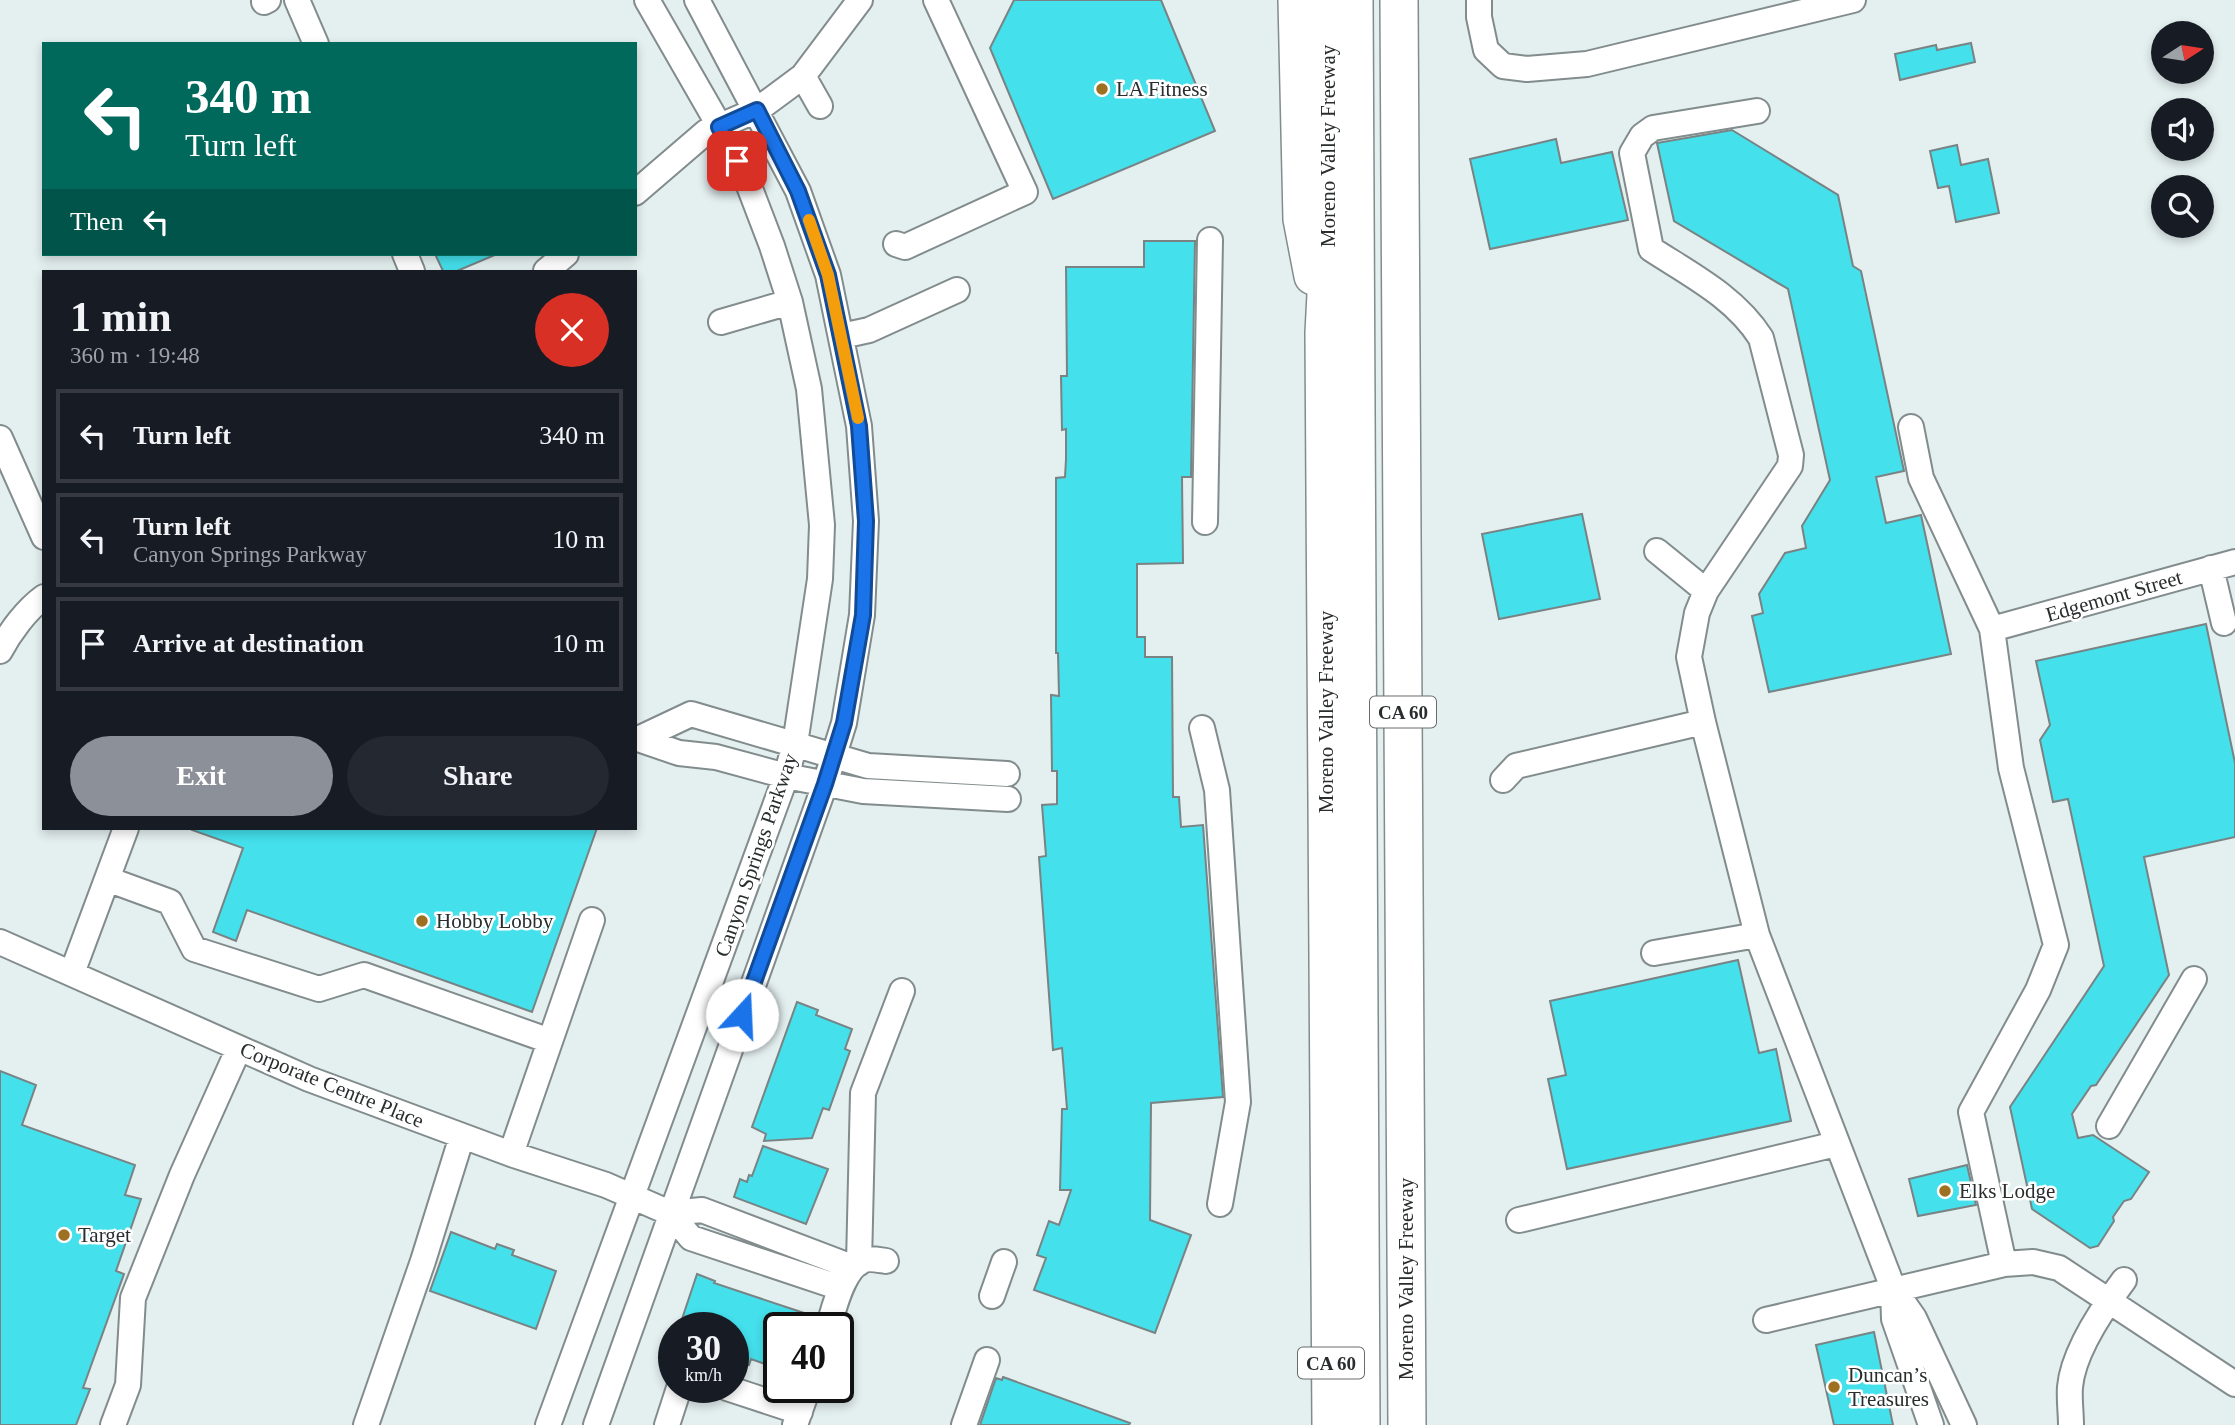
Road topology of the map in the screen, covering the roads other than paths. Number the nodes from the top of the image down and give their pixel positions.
1 (297, 0) edge
2 (646, 0) edge
3 (697, 0) edge
4 (936, 0) edge
5 (1297, 0) edge
6 (1327, 0) edge
7 (1354, 0) edge
8 (1399, 0) edge
9 (1479, 0) edge
10 (1849, 0) edge
11 (863, 1) edge
12 (313, 42) edge
13 (803, 76) junction
14 (820, 106) dead end
15 (757, 110) junction
16 (1757, 111) dead end
17 (719, 127) junction
18 (637, 191) edge
19 (1210, 240) dead end
20 (896, 244) dead end
21 (564, 256) edge
22 (547, 270) edge
23 (957, 290) dead end
24 (790, 302) junction
25 (721, 322) dead end
26 (1324, 332) junction
27 (842, 336) junction
28 (1911, 427) dead end
29 (0, 438) edge
30 (1205, 522) dead end
31 (42, 532) edge
32 (1657, 551) dead end
33 (2235, 562) edge
34 (2211, 568) junction
35 (1706, 591) junction
36 (39, 600) edge
37 (2224, 623) dead end
38 (1992, 629) junction
39 (0, 651) edge
40 (1703, 722) junction
41 (1202, 728) dead end
42 (637, 739) edge
43 (795, 744) junction
44 (834, 755) junction
45 (1007, 774) dead end
46 (786, 776) junction
47 (1503, 780) dead end
48 (825, 784) junction
49 (1008, 799) dead end
50 (125, 830) edge
51 (107, 879) junction
52 (592, 920) dead end
53 (1757, 934) junction
54 (0, 942) edge
55 (1654, 953) dead end
56 (72, 973) junction
57 (2194, 979) dead end
58 (902, 991) dead end
59 (550, 1041) junction
60 (239, 1048) junction
61 (2109, 1126) dead end
62 (462, 1136) junction
63 (1836, 1144) junction
64 (512, 1154) junction
65 (631, 1196) junction
66 (1220, 1204) dead end
67 (670, 1213) junction
68 (1520, 1220) dead end
69 (886, 1261) dead end
70 (1004, 1262) dead end
71 (2004, 1264) junction
72 (851, 1273) junction
73 (2124, 1280) dead end
74 (1893, 1288) junction
75 (992, 1296) dead end
76 (2108, 1301) junction
77 (835, 1312) edge
78 (1766, 1320) dead end
79 (987, 1360) dead end
80 (2235, 1384) edge
81 (749, 1397) edge
82 (674, 1403) edge
83 (798, 1418) edge
84 (113, 1425) edge
85 (366, 1425) edge
86 (548, 1425) edge
87 (596, 1425) edge
88 (667, 1425) edge
89 (964, 1425) edge
90 (1332, 1425) edge
91 (1361, 1425) edge
92 (1407, 1425) edge
93 (1931, 1425) edge
94 (1964, 1425) edge
95 (2071, 1425) edge

1 - 12 street
2 - 17 street, Canyon Springs Parkway
3 - 15 street, Canyon Springs Parkway
4 - 20 street
5 - 26 highway
6 - 26 highway, Moreno Valley Freeway / CA 60
7 - 91 highway
8 - 92 highway, Moreno Valley Freeway / CA 60
9 - 10 street
11 - 13 street
13 - 14 street
13 - 15 street
15 - 17 street
15 - 27 street, Canyon Springs Parkway
16 - 35 street
17 - 18 street
17 - 24 street, Canyon Springs Parkway
19 - 30 street
21 - 22 street
23 - 27 street
24 - 25 street
24 - 43 street, Canyon Springs Parkway
26 - 90 highway, Moreno Valley Freeway / CA 60
27 - 44 street, Canyon Springs Parkway
28 - 38 street
29 - 31 street
32 - 35 street
33 - 34 street, Edgemont Street
34 - 37 street
34 - 38 street, Edgemont Street
35 - 40 street
36 - 39 street
38 - 71 street
40 - 47 street
40 - 53 street
41 - 66 street
42 - 43 street
42 - 46 street
43 - 44 street
43 - 46 street, Canyon Springs Parkway
44 - 45 street
44 - 48 street, Canyon Springs Parkway
46 - 48 street
46 - 65 street, Canyon Springs Parkway
48 - 49 street
48 - 67 street, Canyon Springs Parkway
50 - 51 street
51 - 56 street
51 - 59 street
52 - 59 street
53 - 55 street
53 - 63 street
54 - 56 street, Corporate Centre Place
56 - 60 street, Corporate Centre Place
57 - 61 street
58 - 72 street
59 - 64 street
60 - 62 street, Corporate Centre Place
60 - 84 street
62 - 64 street, Corporate Centre Place
62 - 85 street
63 - 68 street
63 - 74 street
64 - 65 street, Corporate Centre Place
65 - 67 street, Corporate Centre Place
65 - 86 street, Canyon Springs Parkway
67 - 72 street
67 - 87 street, Canyon Springs Parkway
69 - 72 street
70 - 75 street
71 - 74 street
71 - 76 street
72 - 77 street
73 - 76 street
74 - 78 street
74 - 93 street
74 - 94 street
76 - 80 street
76 - 95 street
79 - 89 street
81 - 83 street
82 - 88 street

